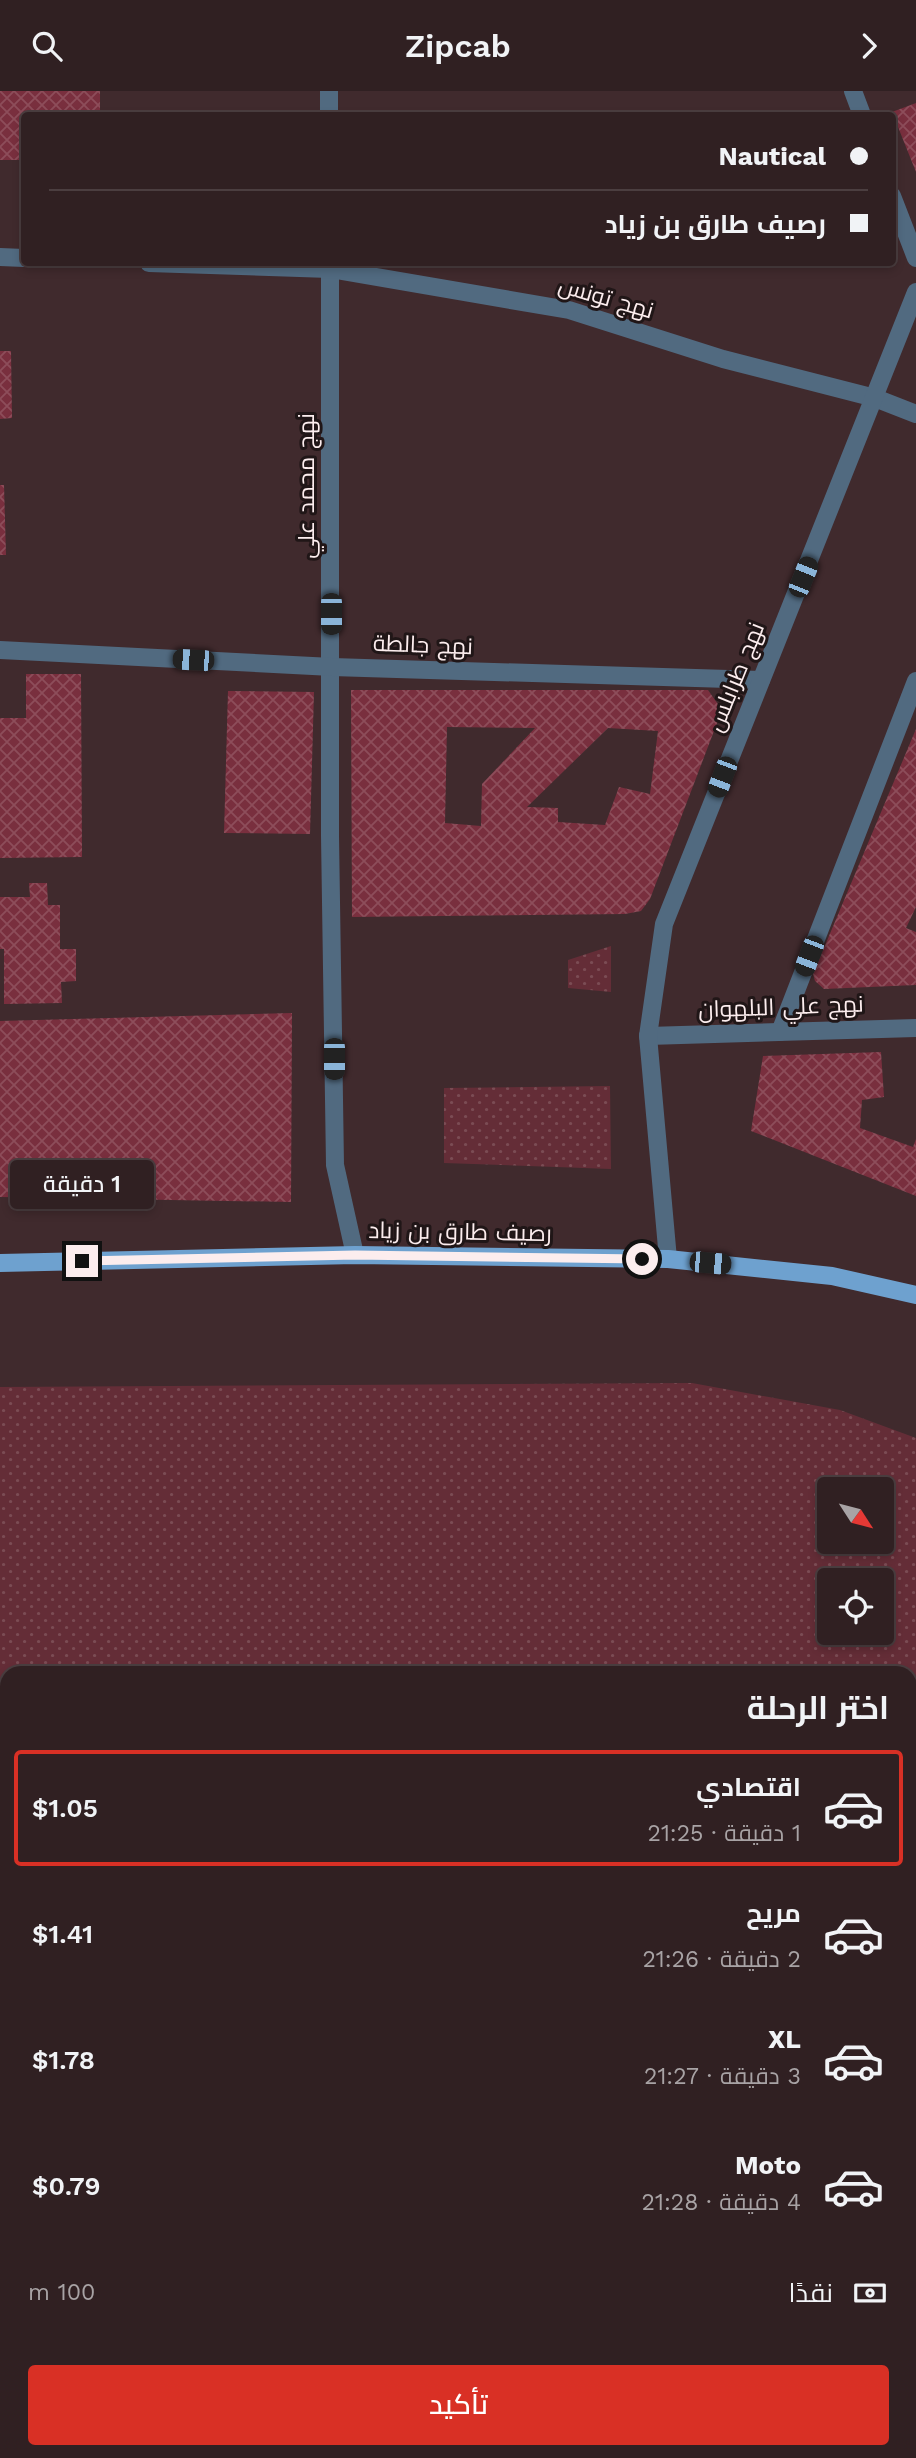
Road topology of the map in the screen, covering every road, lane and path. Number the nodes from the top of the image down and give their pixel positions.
1 (329, 91) edge
2 (853, 91) edge
3 (329, 112) edge
4 (861, 112) edge
5 (896, 206) edge
6 (0, 257) edge
7 (21, 258) edge
8 (916, 258) edge
9 (330, 266) edge
10 (916, 292) edge
11 (875, 398) junction
12 (916, 414) edge
13 (0, 650) edge
14 (332, 667) junction
15 (761, 680) junction
16 (916, 681) edge
17 (916, 1028) edge
18 (780, 1032) junction
19 (648, 1037) junction
20 (355, 1255) junction
21 (668, 1259) junction
22 (0, 1263) edge
23 (916, 1295) edge

1 - 3 street
2 - 4 street
5 - 8 street
6 - 7 street
9 - 11 street, نهج تونس
9 - 14 street, نهج محمد علي
10 - 11 street, نهج طرابلس
11 - 12 street, نهج تونس
11 - 15 street, نهج طرابلس
13 - 14 street, نهج جالطة
14 - 15 street, نهج جالطة
14 - 20 street, نهج محمد علي
15 - 19 street, نهج طرابلس
16 - 18 street
17 - 18 street, نهج علي البلهوان
18 - 19 street, نهج علي البلهوان
19 - 21 street, نهج طرابلس
20 - 21 main road, رصيف طارق بن زياد
20 - 22 main road, رصيف طارق بن زياد
21 - 23 main road, رصيف طارق بن زياد

